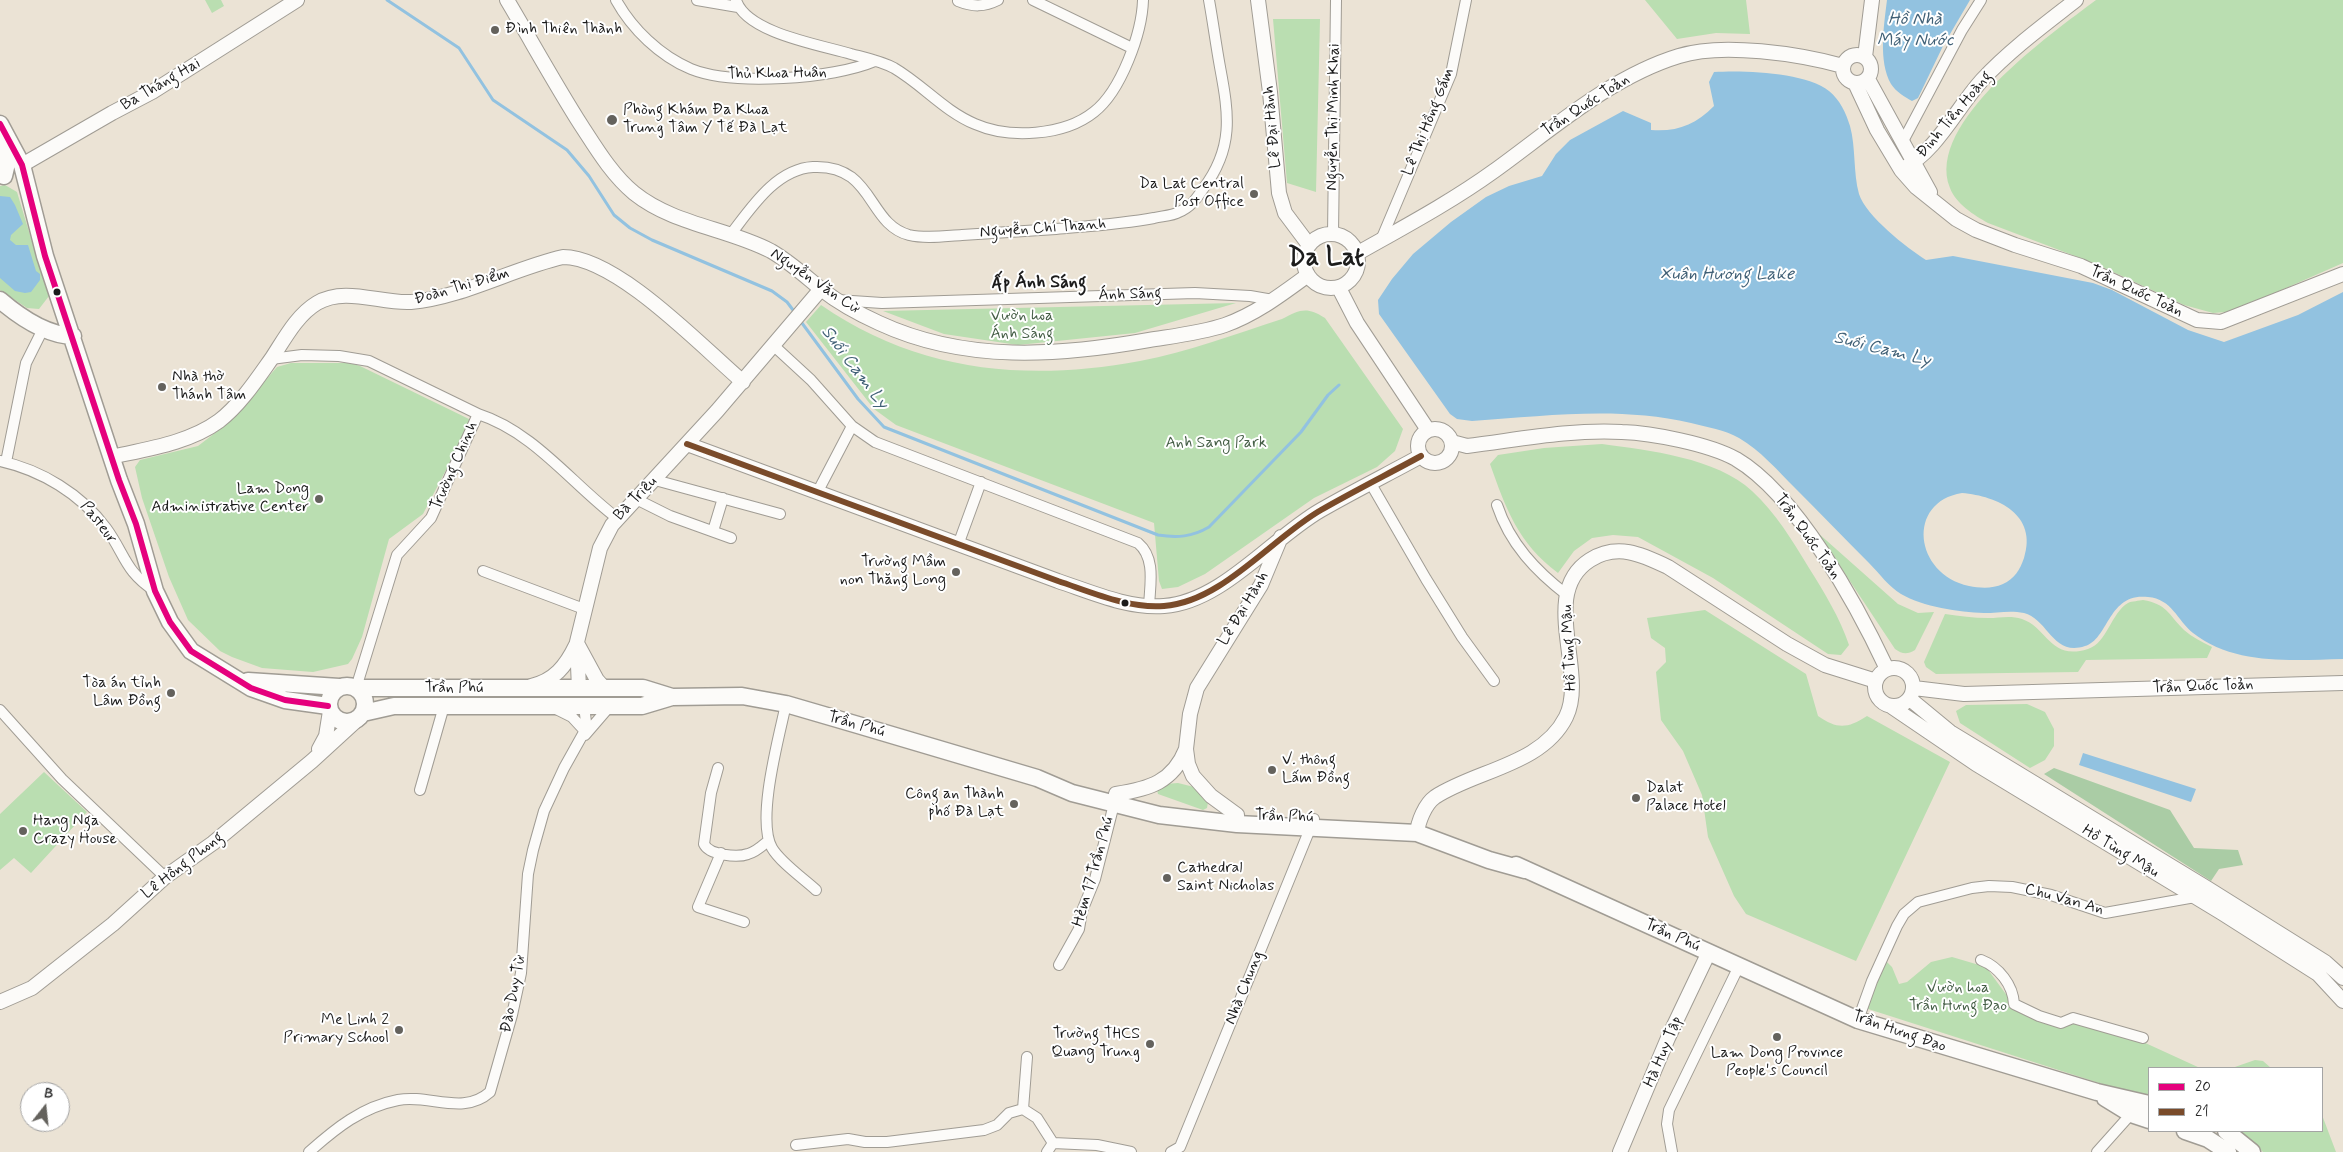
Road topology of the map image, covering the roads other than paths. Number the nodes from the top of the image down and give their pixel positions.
1 (507, 0) edge
2 (616, 0) edge
3 (697, 0) edge
4 (998, 0) edge
5 (1034, 0) edge
6 (1143, 0) edge
7 (1209, 0) edge
8 (1258, 0) edge
9 (1336, 0) edge
10 (1466, 0) edge
11 (1872, 0) edge
12 (1981, 0) edge
13 (2076, 0) edge
14 (295, 1) edge
15 (958, 1) edge
16 (737, 4) edge
17 (1132, 48) junction
18 (1865, 57) junction
19 (875, 61) junction
20 (1843, 66) junction
21 (1861, 81) junction
22 (1, 126) edge
23 (1902, 143) junction
24 (22, 164) junction
25 (1907, 167) junction
26 (2, 177) edge
27 (731, 234) junction
28 (1333, 234) junction
29 (1381, 240) junction
30 (1308, 245) junction
31 (1358, 253) junction
32 (2343, 274) edge
33 (1308, 275) junction
34 (1339, 288) junction
35 (821, 289) junction
36 (0, 300) edge
37 (836, 300) junction
38 (1273, 300) junction
39 (43, 329) junction
40 (73, 336) junction
41 (776, 341) junction
42 (271, 359) junction
43 (743, 382) junction
44 (478, 414) junction
45 (852, 426) junction
46 (1428, 430) junction
47 (1452, 442) junction
48 (688, 444) junction
49 (1421, 456) junction
50 (111, 457) junction
51 (3, 461) edge
52 (655, 480) junction
53 (981, 482) junction
54 (1372, 484) junction
55 (817, 494) junction
56 (723, 498) junction
57 (636, 499) junction
58 (1497, 506) dead end
59 (780, 514) dead end
60 (617, 518) junction
61 (713, 531) junction
62 (1282, 536) junction
63 (731, 538) dead end
64 (958, 545) junction
65 (483, 571) dead end
66 (155, 591) junction
67 (1567, 596) junction
68 (1149, 606) junction
69 (584, 609) junction
70 (577, 642) junction
71 (1887, 669) junction
72 (236, 679) junction
73 (1494, 681) dead end
74 (1876, 681) junction
75 (2343, 683) edge
76 (339, 687) junction
77 (356, 688) junction
78 (518, 689) junction
79 (579, 689) junction
80 (605, 689) junction
81 (1912, 693) junction
82 (672, 697) junction
83 (786, 704) junction
84 (444, 706) junction
85 (543, 706) junction
86 (584, 706) junction
87 (610, 706) junction
88 (1892, 707) junction
89 (329, 708) junction
90 (0, 710) edge
91 (361, 715) junction
92 (584, 730) junction
93 (580, 742) junction
94 (1186, 748) junction
95 (312, 761) junction
96 (718, 768) dead end
97 (420, 790) dead end
98 (1115, 799) junction
99 (1237, 820) junction
100 (1312, 824) junction
101 (1417, 828) junction
102 (768, 841) junction
103 (721, 853) junction
104 (165, 876) junction
105 (2207, 888) junction
106 (816, 890) dead end
107 (2194, 897) junction
108 (744, 922) dead end
109 (1709, 952) junction
110 (1982, 960) dead end
111 (1059, 965) dead end
112 (1739, 966) junction
113 (2343, 978) edge
114 (2343, 1001) edge
115 (0, 1002) edge
116 (1858, 1020) junction
117 (2144, 1038) dead end
118 (1027, 1057) dead end
119 (2138, 1106) edge
120 (1023, 1109) junction
121 (2148, 1119) edge
122 (2188, 1132) edge
123 (2227, 1132) edge
124 (796, 1145) dead end
125 (1050, 1148) edge
126 (309, 1152) edge
127 (1131, 1152) edge
128 (1170, 1152) edge
129 (1620, 1152) edge
130 (1672, 1152) edge
131 (2097, 1152) edge
132 (2228, 1152) edge
133 (2252, 1152) edge

1 - 27 main road, Nguyễn Văn Cừ
2 - 19 street, Thủ Khoa Huân
3 - 16 street
4 - 15 street
5 - 17 street
6 - 17 street
7 - 27 street, Nguyễn Chí Thanh
8 - 30 main road, Lê Đại Hành
9 - 28 street, Nguyễn Thị Minh Khai
10 - 29 street, Lê Thị Hồng Gấm
11 - 18 main road
12 - 23 street
13 - 25 main road, Đinh Tiên Hoàng
14 - 24 main road, Ba Tháng Hai
16 - 19 street
17 - 19 street
18 - 20 main road
18 - 21 main road
20 - 21 main road
20 - 29 main road, Trần Quốc Toản
21 - 23 main road, Trần Quốc Toản
21 - 25 main road, Trần Quốc Toản
22 - 24 main road
22 - 26 main road
23 - 25 main road, Trần Quốc Toản
24 - 26 main road
24 - 40 main road
25 - 32 main road, Trần Quốc Toản
27 - 35 main road, Nguyễn Văn Cừ
28 - 30 main road
28 - 31 main road
29 - 31 main road, Trần Quốc Toản
30 - 33 main road
31 - 34 main road
33 - 34 main road
33 - 38 main road, Nguyễn Văn Cừ
34 - 46 main road
35 - 37 main road, Nguyễn Văn Cừ
35 - 41 main road, Bà Triệu
36 - 39 main road
37 - 38 street, Ánh Sáng
37 - 38 main road, Nguyễn Văn Cừ
39 - 40 main road
39 - 51 street
40 - 50 main road
41 - 43 main road, Bà Triệu
41 - 45 street
42 - 43 main road, Đoàn Thị Điểm
42 - 44 street, Trường Chinh
42 - 50 main road, Đoàn Thị Điểm
43 - 48 main road, Bà Triệu
44 - 60 street
44 - 77 street, Trường Chinh
45 - 53 street
45 - 55 street
46 - 47 main road
46 - 49 main road
47 - 49 main road
47 - 71 main road, Trần Quốc Toản
48 - 52 main road, Bà Triệu
48 - 55 main road
49 - 54 main road
50 - 66 main road
51 - 66 street, Pasteur
52 - 56 street
52 - 57 main road, Bà Triệu
53 - 64 street
53 - 68 street
54 - 62 main road
54 - 73 street
55 - 64 main road
56 - 59 street
56 - 61 street
57 - 60 main road, Bà Triệu
57 - 61 street
58 - 67 street
60 - 69 main road, Bà Triệu
61 - 63 street
62 - 68 main road
62 - 94 main road, Lê Đại Hành
64 - 68 main road
65 - 69 street
66 - 72 main road
67 - 74 main road, Hồ Tùng Mậu
67 - 101 main road, Hồ Tùng Mậu
69 - 70 main road, Bà Triệu
70 - 78 main road
70 - 79 main road, Bà Triệu
70 - 80 main road
71 - 74 main road
71 - 81 main road
72 - 76 main road
72 - 89 main road
74 - 88 main road
75 - 81 main road, Trần Quốc Toản
76 - 77 main road
76 - 89 main road
77 - 78 main road, Trần Phú
77 - 91 main road
78 - 79 main road, Trần Phú
79 - 80 main road, Trần Phú
79 - 86 main road
80 - 82 main road, Trần Phú
81 - 88 main road
81 - 105 main road, Hồ Tùng Mậu
82 - 83 main road, Trần Phú
82 - 87 main road, Trần Phú
83 - 98 main road, Trần Phú
83 - 102 street
84 - 85 main road, Trần Phú
84 - 91 main road, Trần Phú
84 - 97 street
85 - 86 main road, Trần Phú
85 - 92 street
86 - 87 main road, Trần Phú
86 - 92 street, Đào Duy Từ
87 - 93 street
88 - 107 main road, Hồ Tùng Mậu
89 - 91 main road
89 - 95 main road
90 - 104 street
91 - 95 main road, Lê Hồng Phong
92 - 93 street, Đào Duy Từ
93 - 126 street, Đào Duy Từ
94 - 98 main road, Lê Đại Hành
94 - 99 main road, Lê Đại Hành
95 - 104 main road, Lê Hồng Phong
96 - 103 street
98 - 99 main road, Trần Phú
98 - 111 street, Hẻm 17 Trần Phú
99 - 100 main road, Trần Phú
100 - 101 main road, Trần Phú
100 - 128 street, Nhà Chung
101 - 109 main road, Trần Phú
102 - 103 street
102 - 106 street
103 - 108 street
104 - 115 main road, Lê Hồng Phong
105 - 107 main road
105 - 113 main road, Hồ Tùng Mậu
107 - 114 main road, Hồ Tùng Mậu
107 - 116 street, Chu Van An
109 - 112 main road, Trần Hưng Đạo
109 - 129 main road, Hà Huy Tập
110 - 117 street
112 - 116 main road, Trần Hưng Đạo
112 - 130 street
116 - 119 main road, Trần Hưng Đạo
118 - 120 street
119 - 121 main road, Trần Hưng Đạo
119 - 131 street
120 - 124 street
120 - 125 street
122 - 132 main road
123 - 133 main road
125 - 127 street

